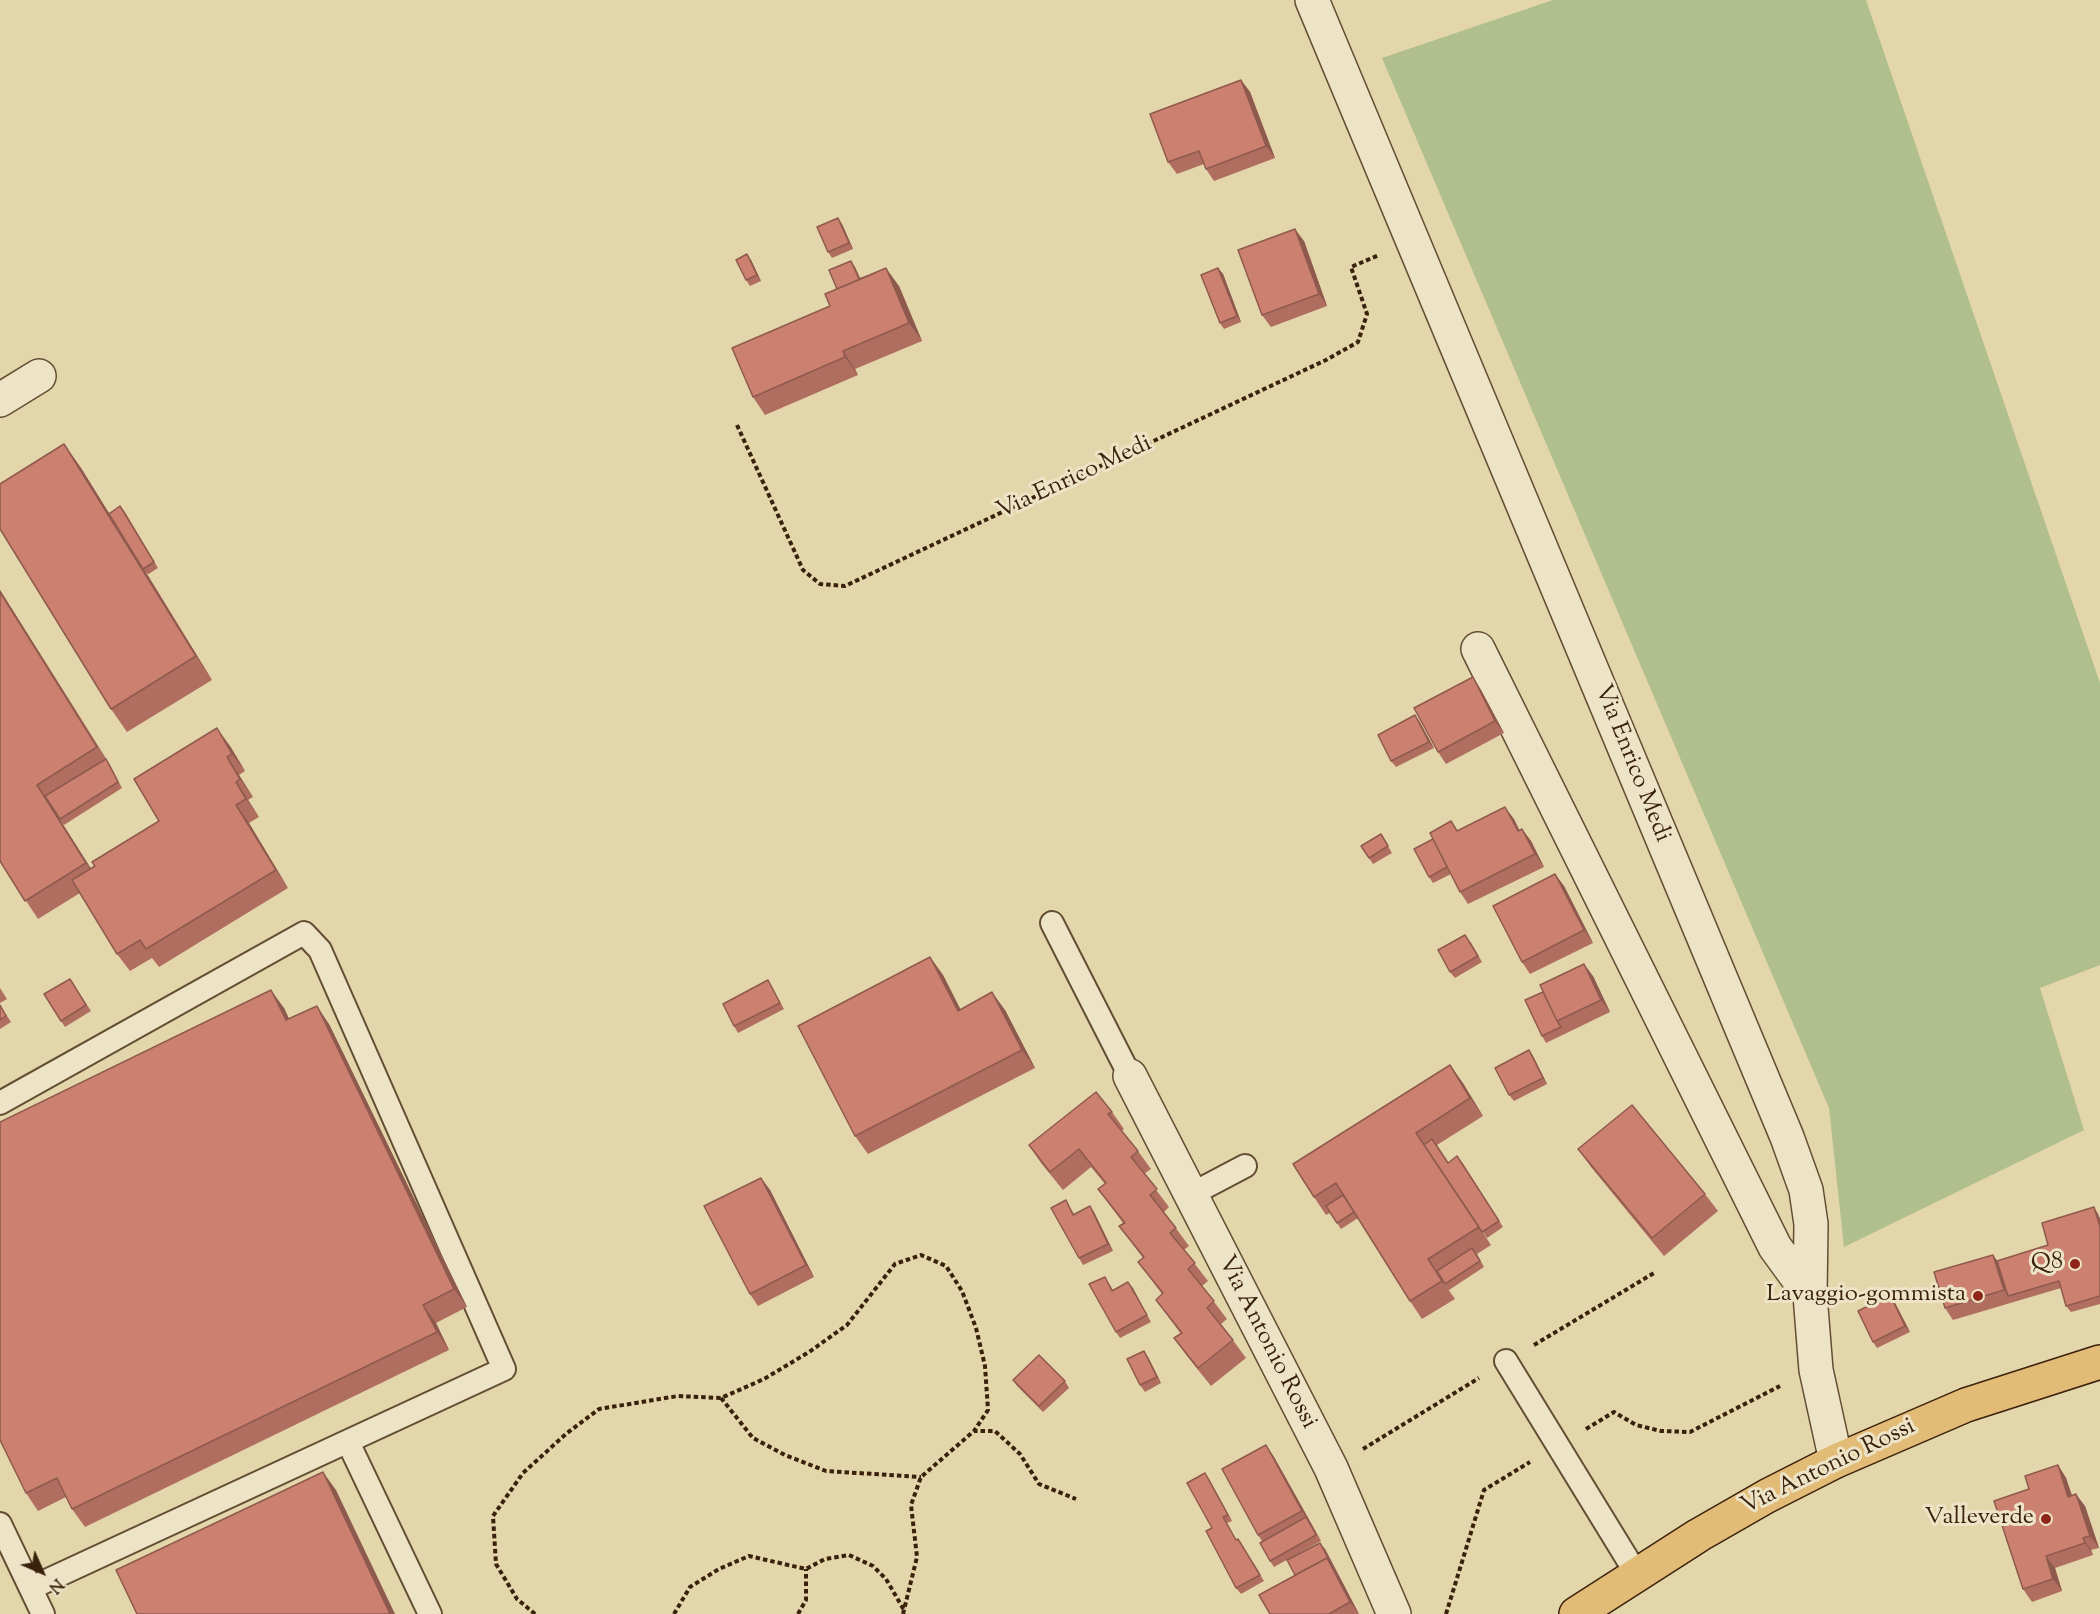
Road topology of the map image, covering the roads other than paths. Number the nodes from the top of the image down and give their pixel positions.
1 (1312, 0) edge
2 (39, 376) dead end
3 (0, 400) edge
4 (1478, 649) dead end
5 (1052, 923) dead end
6 (1130, 1076) joint
7 (0, 1103) edge
8 (1245, 1166) dead end
9 (1190, 1195) junction
10 (1810, 1295) junction
11 (1506, 1361) dead end
12 (2100, 1362) edge
13 (348, 1442) junction
14 (1836, 1461) junction
15 (0, 1524) edge
16 (1636, 1573) junction
17 (31, 1588) junction
18 (44, 1614) edge
19 (430, 1614) edge
20 (1394, 1614) edge
21 (1576, 1614) edge

1 - 10 street, Via Enrico Medi
2 - 3 street
4 - 10 street
5 - 6 lane
6 - 9 street, Via Antonio Rossi
7 - 13 lane
8 - 9 lane
9 - 20 street, Via Antonio Rossi
10 - 14 street, Via Enrico Medi
11 - 16 lane
12 - 14 main road, Via Antonio Rossi
13 - 17 lane
13 - 19 lane
14 - 16 main road, Via Antonio Rossi
15 - 17 lane
16 - 21 main road, Via Antonio Rossi
17 - 18 lane

